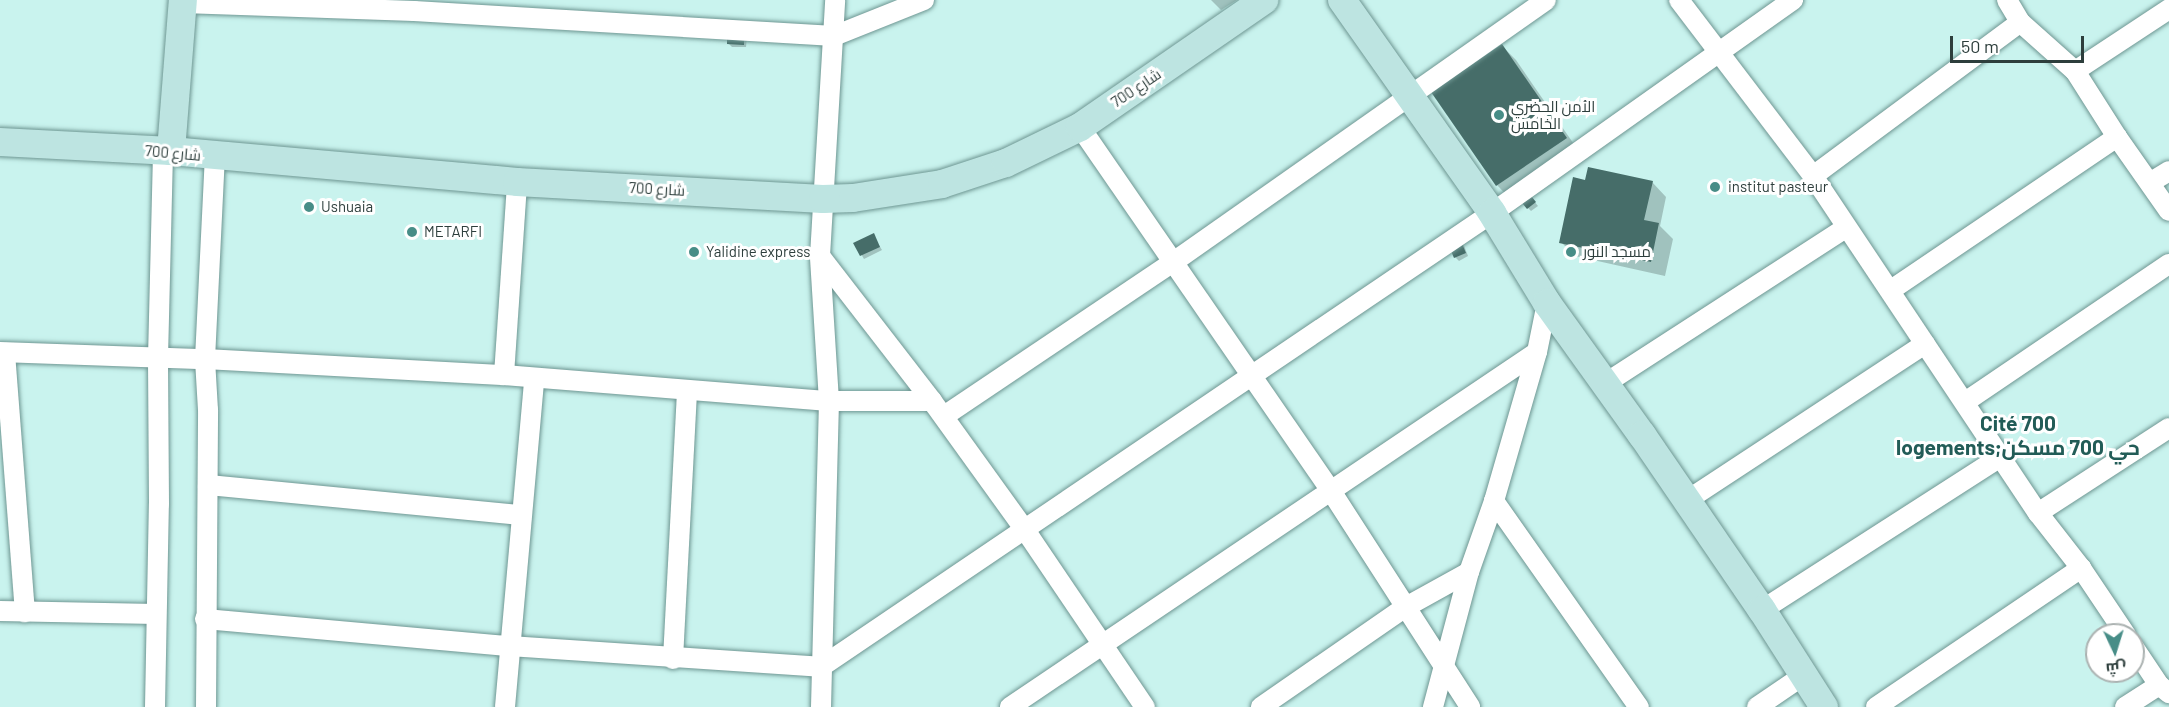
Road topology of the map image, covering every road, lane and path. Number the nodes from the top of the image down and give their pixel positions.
1 (835, 0) edge
2 (1264, 0) edge
3 (1342, 0) edge
4 (1546, 0) edge
5 (1679, 0) edge
6 (1793, 0) edge
7 (2007, 0) edge
8 (921, 1) edge
9 (183, 2) edge
10 (415, 6) edge
11 (2169, 9) edge
12 (2020, 22) junction
13 (834, 36) junction
14 (1720, 54) junction
15 (2075, 71) junction
16 (1411, 95) junction
17 (1080, 127) junction
18 (2117, 137) junction
19 (0, 142) edge
20 (167, 151) junction
21 (215, 157) junction
22 (2169, 171) edge
23 (1813, 176) junction
24 (517, 182) junction
25 (2151, 182) junction
26 (823, 199) junction
27 (2169, 211) edge
28 (1492, 213) junction
29 (1846, 228) junction
30 (820, 256) junction
31 (1172, 262) junction
32 (2169, 264) edge
33 (1891, 290) junction
34 (1547, 303) junction
35 (1925, 344) junction
36 (3, 352) edge
37 (1537, 352) junction
38 (158, 358) junction
39 (205, 359) junction
40 (504, 375) junction
41 (1250, 377) junction
42 (534, 379) junction
43 (1606, 383) junction
44 (687, 391) junction
45 (829, 401) junction
46 (1965, 402) junction
47 (938, 409) junction
48 (2169, 428) edge
49 (2002, 456) junction
50 (208, 486) junction
51 (1331, 491) junction
52 (1494, 501) junction
53 (1686, 501) junction
54 (2038, 513) junction
55 (522, 515) junction
56 (1025, 530) junction
57 (2081, 568) junction
58 (1469, 572) junction
59 (1404, 608) junction
60 (1762, 610) junction
61 (0, 611) edge
62 (25, 612) junction
63 (156, 614) junction
64 (206, 619) junction
65 (2118, 623) edge
66 (1101, 645) junction
67 (508, 646) junction
68 (673, 659) junction
69 (2145, 663) edge
70 (821, 667) junction
71 (1445, 669) junction
72 (1804, 675) junction
73 (2164, 689) edge
74 (155, 707) edge
75 (206, 707) edge
76 (505, 707) edge
77 (821, 707) edge
78 (1010, 707) edge
79 (1145, 707) edge
80 (1262, 707) edge
81 (1433, 707) edge
82 (1470, 707) edge
83 (1639, 707) edge
84 (1757, 707) edge
85 (1824, 707) edge
86 (1876, 707) edge
87 (2125, 707) edge

1 - 13 street
2 - 17 main road, شارع 700
3 - 16 main road
4 - 16 street
5 - 14 street
6 - 14 street
7 - 12 street
8 - 13 street
9 - 10 street
9 - 20 main road
10 - 13 street
11 - 15 street
12 - 15 street
12 - 23 street
13 - 26 street
14 - 23 street
14 - 28 street
15 - 18 street
16 - 28 main road
16 - 31 street
17 - 26 main road, شارع 700
17 - 31 street
18 - 25 street
18 - 33 street
19 - 20 main road, شارع 700
20 - 21 main road, شارع 700
20 - 38 street
21 - 24 main road, شارع 700
21 - 39 street
22 - 25 street
23 - 29 street
24 - 26 main road, شارع 700
24 - 40 street
25 - 27 street
26 - 30 street
28 - 34 main road
28 - 41 street
29 - 33 street
29 - 43 street
30 - 45 street
30 - 47 street
31 - 41 street
31 - 47 street
32 - 46 street
33 - 35 street
34 - 37 street
34 - 43 main road
35 - 46 street
35 - 53 street
36 - 38 street
36 - 62 street
37 - 51 street
37 - 52 street
38 - 39 street
38 - 63 street
39 - 40 street
39 - 50 street
40 - 42 street
41 - 51 street
41 - 56 street
42 - 44 street
42 - 55 street
43 - 53 main road
44 - 45 street
44 - 68 street
45 - 47 street
45 - 70 street
46 - 49 street
47 - 56 street
48 - 54 street
49 - 54 street
49 - 60 street
50 - 55 street
50 - 64 street
51 - 59 street
51 - 66 street
52 - 58 street
52 - 83 street
53 - 60 main road
54 - 57 street
55 - 67 street
56 - 66 street
56 - 70 street
57 - 65 street
57 - 86 street
58 - 59 street
58 - 71 street
59 - 71 street
59 - 80 street
60 - 72 main road
61 - 62 street
62 - 63 street
63 - 74 street
64 - 67 street
64 - 75 street
66 - 78 street
66 - 79 street
67 - 68 street
67 - 76 street
68 - 70 street
69 - 73 street
70 - 77 street
71 - 81 street
71 - 82 street
72 - 84 street
72 - 85 main road
73 - 87 street

